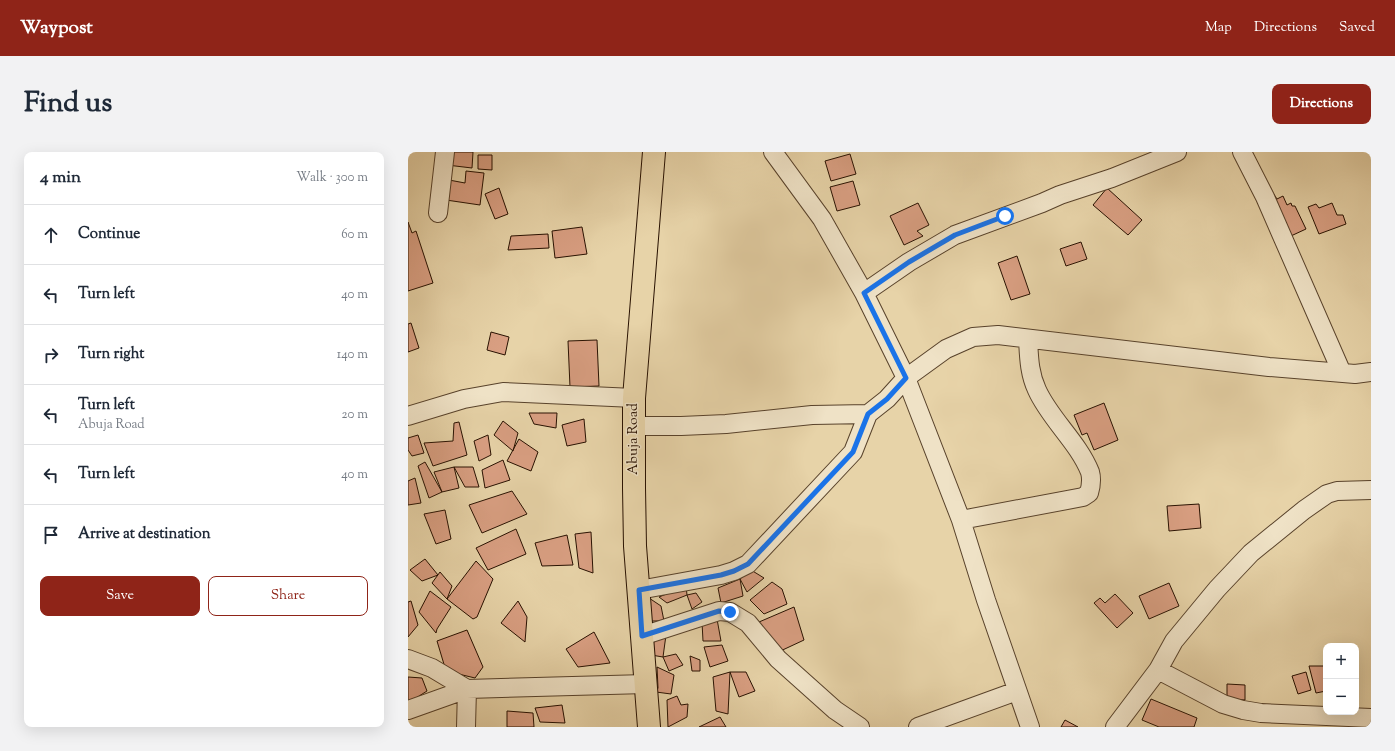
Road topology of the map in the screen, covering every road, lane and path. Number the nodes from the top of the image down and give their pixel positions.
1 (446, 152) edge
2 (654, 152) edge
3 (773, 152) edge
4 (1177, 152) edge
5 (1242, 152) edge
6 (438, 213) dead end
7 (864, 293) junction
8 (1028, 339) junction
9 (1371, 372) edge
10 (1342, 373) junction
11 (906, 378) junction
12 (634, 398) junction
13 (868, 414) junction
14 (408, 416) edge
15 (634, 426) junction
16 (1371, 490) edge
17 (961, 520) junction
18 (639, 590) junction
19 (642, 636) junction
20 (408, 659) edge
21 (1158, 670) junction
22 (646, 684) junction
23 (467, 689) junction
24 (1017, 691) junction
25 (408, 710) edge
26 (1371, 718) edge
27 (466, 727) edge
28 (649, 727) edge
29 (860, 727) edge
30 (918, 727) edge
31 (1030, 727) edge
32 (1115, 727) edge

1 - 6 street
2 - 12 main road, Abuja Road
3 - 7 street
4 - 7 street
5 - 10 street
7 - 11 street
8 - 10 street
8 - 11 street
8 - 17 street
9 - 10 street
11 - 13 street
11 - 17 street
12 - 14 street
12 - 15 main road, Abuja Road
13 - 15 street
13 - 18 street
15 - 18 main road, Abuja Road
16 - 21 street
17 - 24 street
18 - 19 main road, Abuja Road
19 - 22 main road, Abuja Road
19 - 29 street
20 - 23 street
21 - 26 street
21 - 32 street
22 - 23 street
22 - 28 main road, Abuja Road
23 - 25 street
23 - 27 street
24 - 30 street
24 - 31 street

